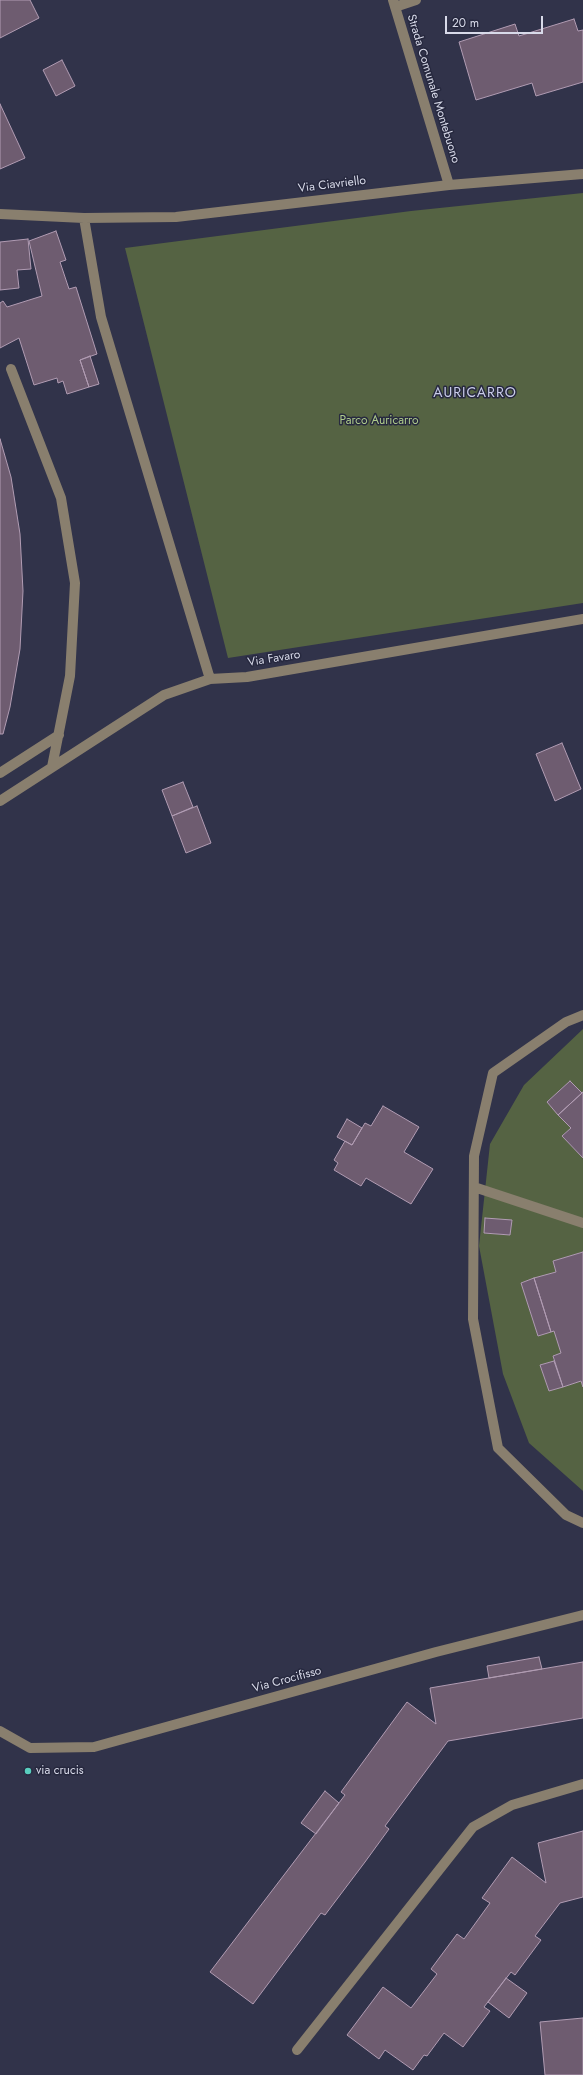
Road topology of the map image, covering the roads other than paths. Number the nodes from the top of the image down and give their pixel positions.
1 (416, 0) edge
2 (394, 4) edge
3 (583, 174) edge
4 (449, 185) junction
5 (0, 214) edge
6 (84, 218) junction
7 (11, 369) dead end
8 (583, 619) edge
9 (210, 679) junction
10 (59, 735) junction
11 (52, 768) junction
12 (0, 773) edge
13 (0, 801) edge
14 (583, 1015) edge
15 (474, 1187) junction
16 (583, 1223) edge
17 (583, 1523) edge
18 (583, 1615) edge
19 (0, 1730) edge
20 (583, 1784) edge
21 (297, 2050) dead end

1 - 2 street
2 - 4 street, Strada Comunale Montebuono
3 - 4 street, Via Ciavriello
4 - 6 street, Via Ciavriello
5 - 6 street, Via Ciavriello
6 - 9 street
7 - 10 street
8 - 9 street, Via Favaro
9 - 11 street, Via Favaro
10 - 11 street
10 - 12 street
11 - 13 street, Via Favaro
14 - 15 street
15 - 16 street
15 - 17 street
18 - 19 street, Via Crocifisso
20 - 21 street

